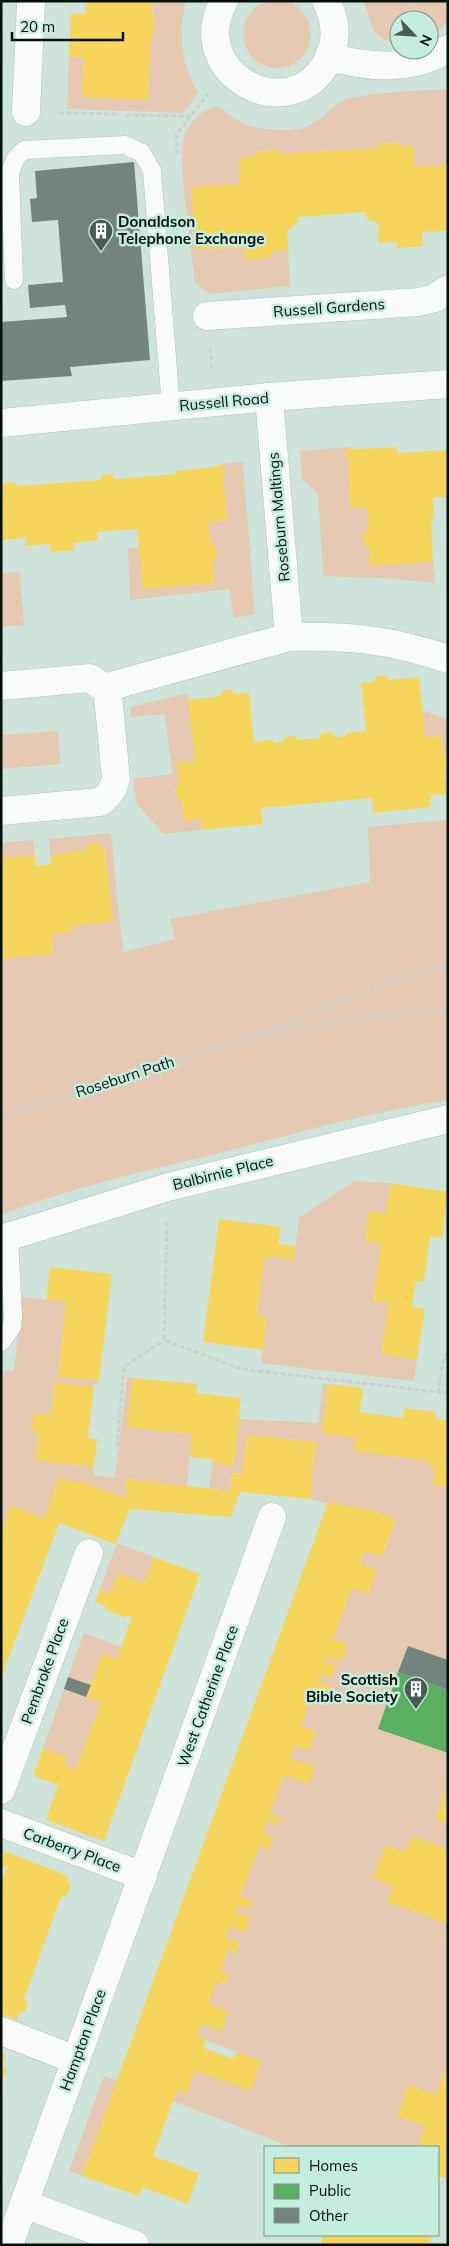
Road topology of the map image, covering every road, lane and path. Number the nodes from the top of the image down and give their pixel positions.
1 (31, 1) edge
2 (224, 1) edge
3 (326, 1) edge
4 (448, 49) edge
5 (329, 57) junction
6 (231, 74) junction
7 (26, 112) joint
8 (189, 116) junction
9 (178, 163) dead end
10 (14, 280) dead end
11 (448, 290) edge
12 (207, 316) joint
13 (448, 384) edge
14 (269, 397) junction
15 (215, 403) junction
16 (171, 407) junction
17 (1, 423) edge
18 (289, 637) junction
19 (448, 659) edge
20 (1, 686) edge
21 (104, 688) junction
22 (1, 811) edge
23 (448, 965) edge
24 (448, 1009) edge
25 (249, 1038) junction
26 (1, 1116) edge
27 (448, 1119) edge
28 (168, 1186) junction
29 (5, 1238) edge
30 (164, 1340) junction
31 (1, 1342) edge
32 (448, 1353) edge
33 (438, 1392) junction
34 (448, 1394) edge
35 (117, 1447) dead end
36 (272, 1517) dead end
37 (89, 1553) dead end
38 (1, 1790) edge
39 (1, 1824) edge
40 (143, 1876) junction
41 (1, 2031) edge
42 (76, 2060) junction
43 (24, 2204) junction
44 (9, 2245) edge
45 (135, 2245) edge

1 - 7 street
2 - 6 street
3 - 5 street
4 - 5 street
5 - 6 street
6 - 8 path
7 - 8 path
8 - 9 path
10 - 16 lane
11 - 12 street, Russell Gardens
12 - 15 path
13 - 14 street, Russell Road
14 - 15 street, Russell Road
14 - 18 street, Roseburn Maltings
15 - 16 street, Russell Road
16 - 17 street, Russell Road
18 - 19 street
18 - 21 street
20 - 21 street
21 - 22 street
23 - 25 path, Roseburn Path
24 - 25 path, Roseburn Path
25 - 26 path, Roseburn Path
27 - 28 street, Balbirnie Place
28 - 29 street, Balbirnie Place
28 - 30 path
29 - 31 lane
30 - 33 path
30 - 35 path
32 - 33 path
33 - 34 path
36 - 40 street, West Catherine Place
37 - 38 street, Pembroke Place
39 - 40 street, Carberry Place
40 - 42 street, Hampton Place
41 - 42 street
42 - 43 street, Hampton Place
43 - 44 street, Hampton Place
43 - 45 street

